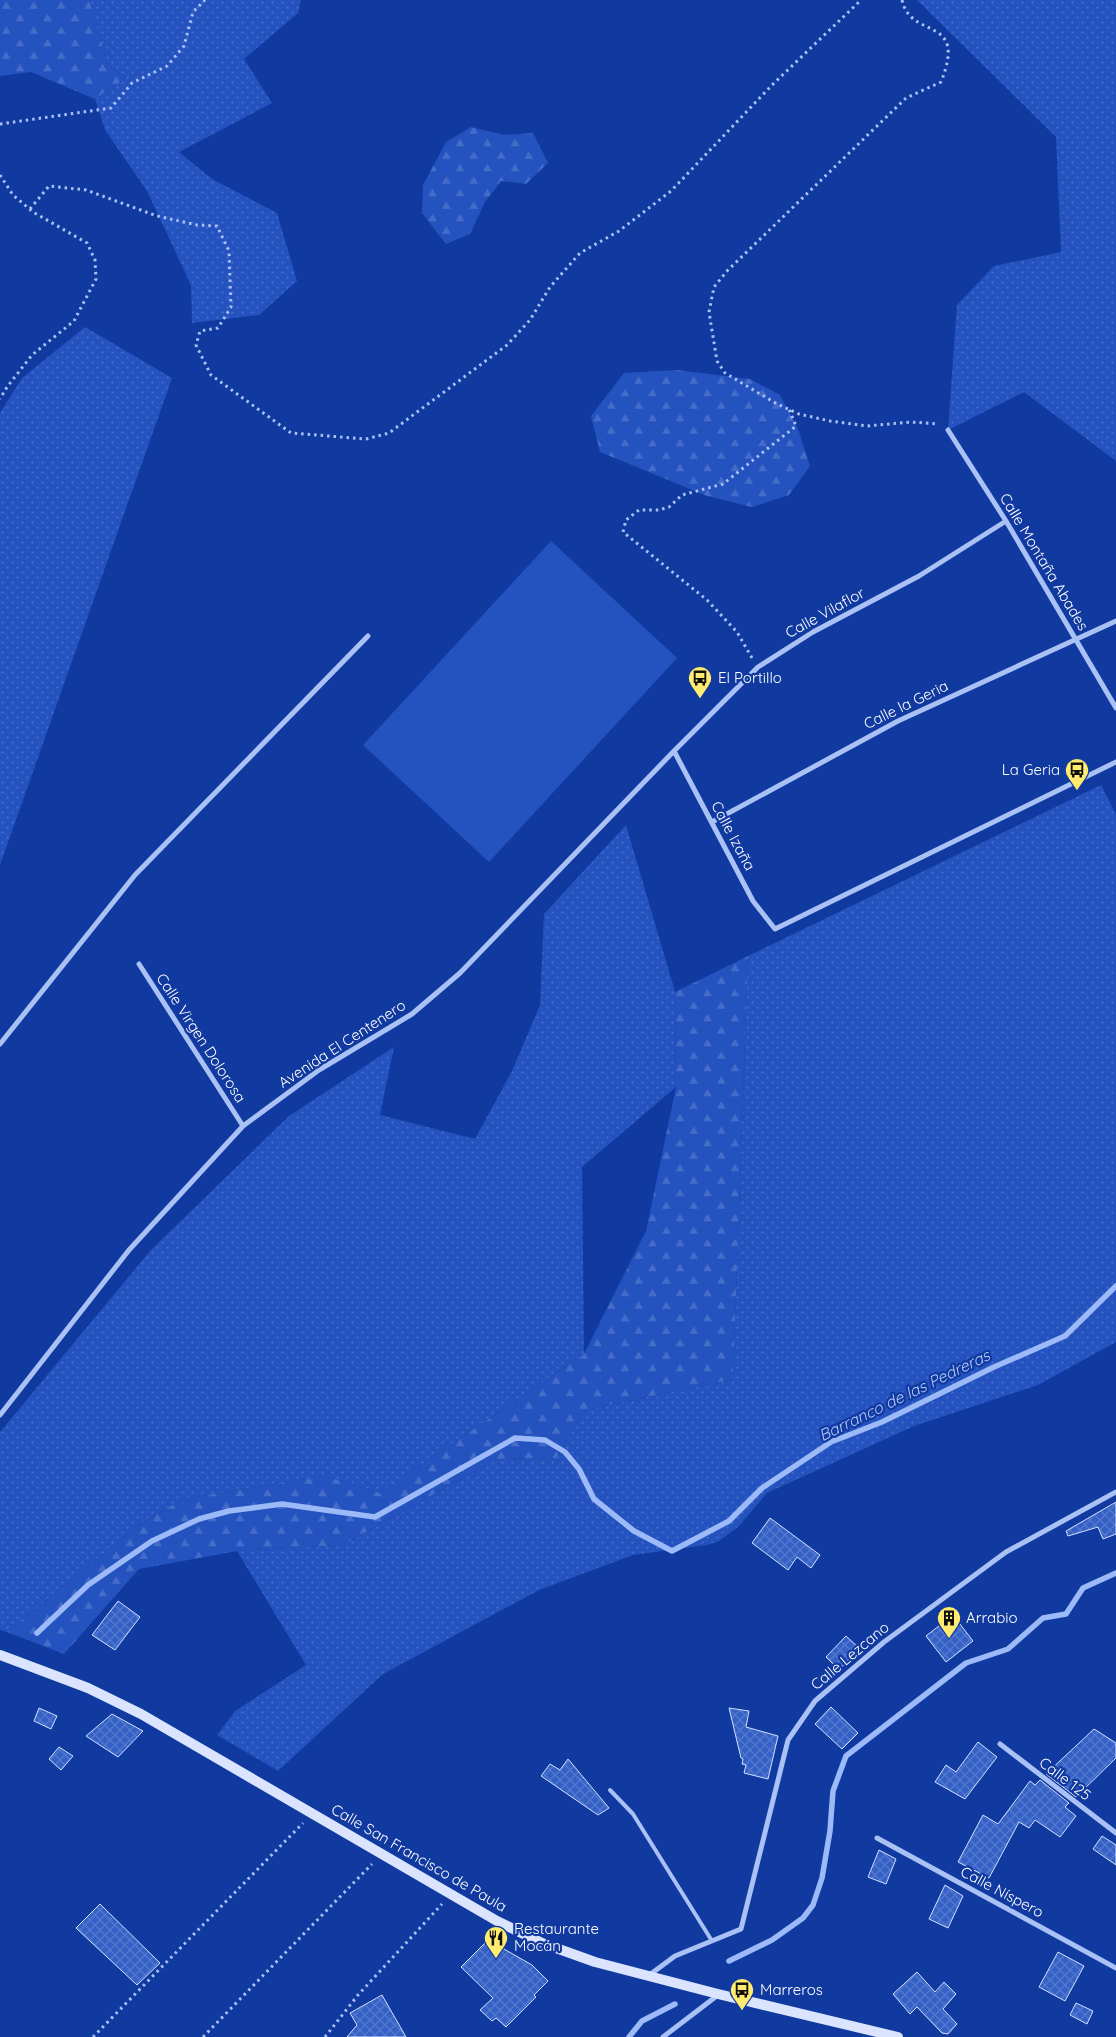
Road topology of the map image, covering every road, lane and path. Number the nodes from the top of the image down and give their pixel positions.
1 (205, 0) edge
2 (861, 0) edge
3 (902, 0) edge
4 (0, 124) edge
5 (0, 175) edge
6 (30, 209) junction
7 (0, 399) edge
8 (788, 410) junction
9 (948, 430) joint
10 (1006, 521) junction
11 (1116, 621) edge
12 (368, 636) dead end
13 (1075, 640) junction
14 (758, 667) junction
15 (1116, 708) edge
16 (674, 751) junction
17 (1116, 762) edge
18 (712, 822) junction
19 (139, 964) dead end
20 (0, 1044) edge
21 (243, 1126) junction
22 (0, 1414) edge
23 (1116, 1492) edge
24 (4, 1656) edge
25 (1000, 1744) dead end
26 (610, 1790) dead end
27 (312, 1814) junction
28 (1116, 1833) edge
29 (877, 1838) dead end
30 (382, 1854) junction
31 (451, 1894) junction
32 (712, 1941) junction
33 (1116, 1968) edge
34 (648, 1976) junction
35 (718, 1994) junction
36 (93, 2037) edge
37 (203, 2037) edge
38 (325, 2037) edge
39 (663, 2037) edge
40 (898, 2037) edge

1 - 4 path
2 - 6 path
3 - 8 path
5 - 6 path
6 - 7 path
8 - 9 path
8 - 14 path
9 - 10 street, Calle Montaña Abades
10 - 13 street, Calle Montaña Abades
10 - 14 street, Calle Vilaflor
11 - 13 street, Calle la Geria
12 - 20 street
13 - 15 street, Calle Montaña Abades
13 - 18 street, Calle la Geria
14 - 16 street, Calle Vilaflor
16 - 18 street, Calle Izaña
16 - 21 street, Avenida El Centenero
17 - 18 street, Calle Izaña
19 - 21 street, Calle Virgen Dolorosa
21 - 22 street, Avenida El Centenero
23 - 32 street, Calle Lezcano
24 - 27 main road, Calle San Francisco de Paula
25 - 28 street, Calle 125
26 - 32 lane
27 - 30 main road, Calle San Francisco de Paula
27 - 36 path
29 - 33 street, Calle Níspero
30 - 31 main road, Calle San Francisco de Paula
30 - 37 path
31 - 34 main road, Calle San Francisco de Paula
31 - 38 path
32 - 34 street, Calle Lezcano
34 - 35 main road, Calle San Francisco de Paula
35 - 39 street
35 - 40 main road, Calle San Francisco de Paula

